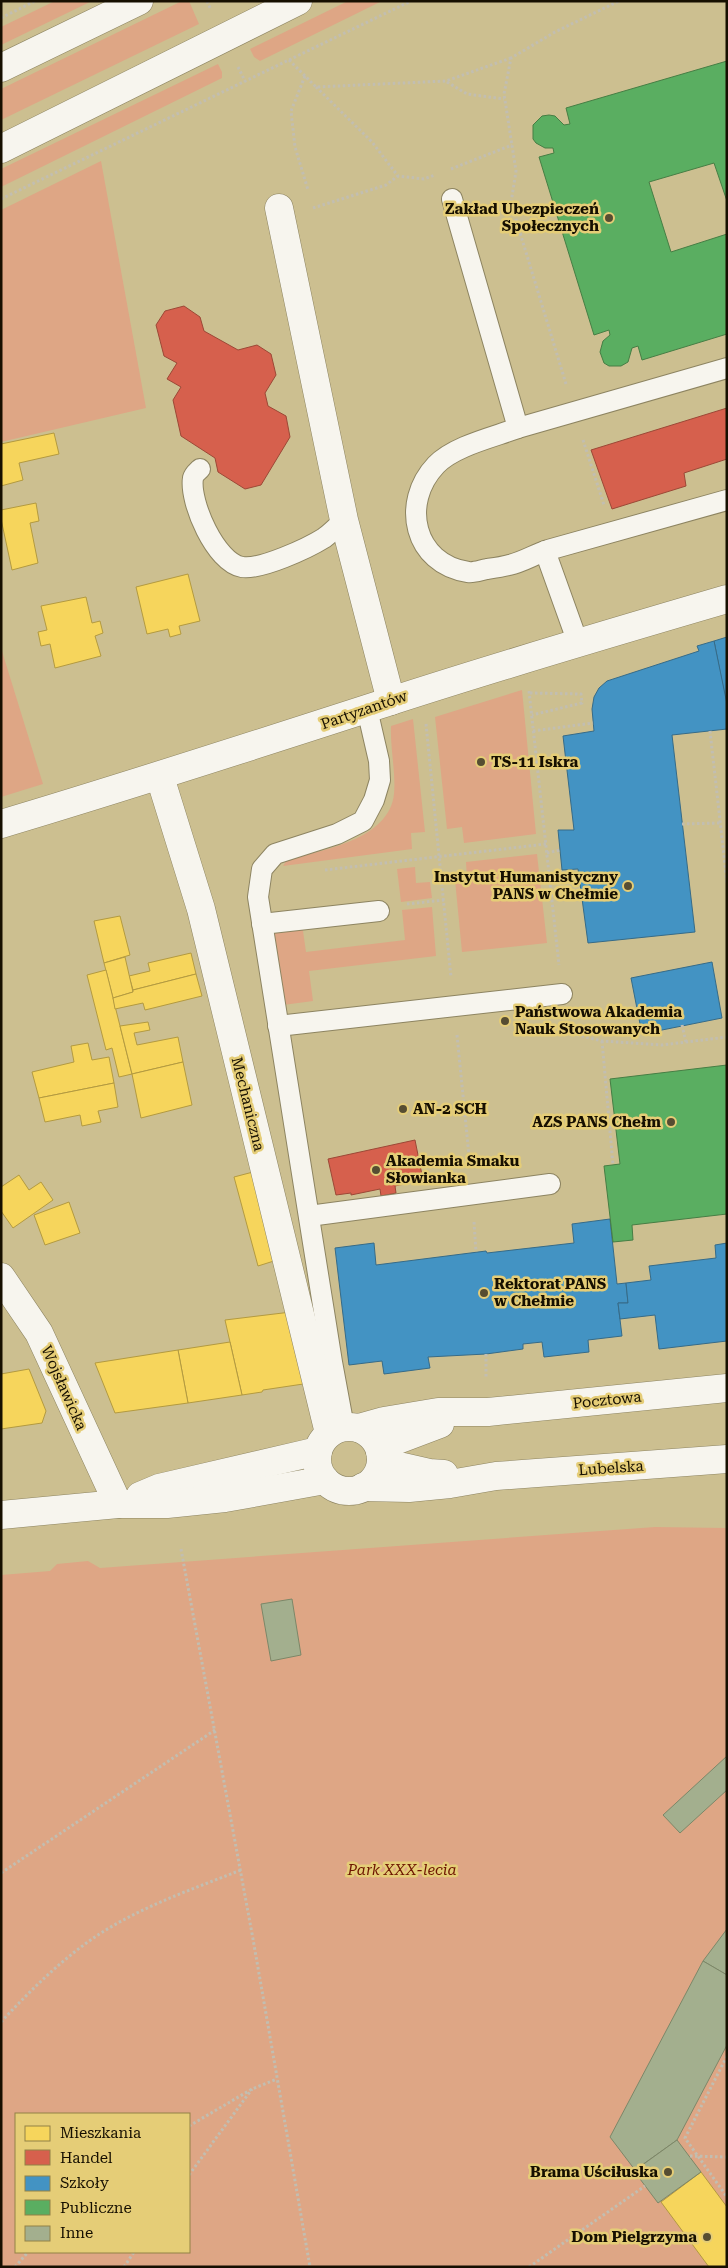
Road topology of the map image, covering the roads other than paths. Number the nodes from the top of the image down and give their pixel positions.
1 (139, 1) edge
2 (298, 1) edge
3 (1, 68) edge
4 (1, 149) edge
5 (452, 198) dead end
6 (279, 208) dead end
7 (727, 368) edge
8 (518, 428) junction
9 (200, 469) dead end
10 (727, 500) edge
11 (344, 520) junction
12 (545, 551) junction
13 (727, 599) edge
14 (578, 643) junction
15 (379, 705) junction
16 (160, 777) junction
17 (1, 824) edge
18 (379, 911) dead end
19 (262, 924) junction
20 (562, 994) road end
21 (278, 1026) junction
22 (550, 1184) dead end
23 (309, 1216) junction
24 (1, 1278) edge
25 (727, 1388) edge
26 (487, 1400) junction
27 (338, 1435) junction
28 (381, 1456) junction
29 (727, 1459) edge
30 (496, 1476) junction
31 (325, 1480) junction
32 (363, 1488) junction
33 (118, 1504) junction
34 (1, 1515) edge

1 - 3 street
2 - 4 street
5 - 8 lane
6 - 11 street
7 - 8 lane
8 - 12 lane
9 - 11 lane
10 - 12 lane
11 - 15 street
12 - 14 lane
13 - 14 street, Partyzantów
14 - 15 street, Partyzantów
15 - 16 street, Partyzantów
15 - 19 lane
16 - 17 street, Partyzantów
16 - 27 street, Mechaniczna
18 - 19 lane
19 - 21 lane
20 - 21 lane
21 - 23 lane
22 - 23 lane
23 - 27 lane
24 - 33 street, Wojsławicka
25 - 26 street, Pocztowa
26 - 27 street
26 - 28 street
27 - 28 street
27 - 31 street
27 - 33 street
28 - 30 street
28 - 32 street
29 - 30 street, Lubelska
30 - 32 street
31 - 32 street
31 - 33 street
33 - 34 street

